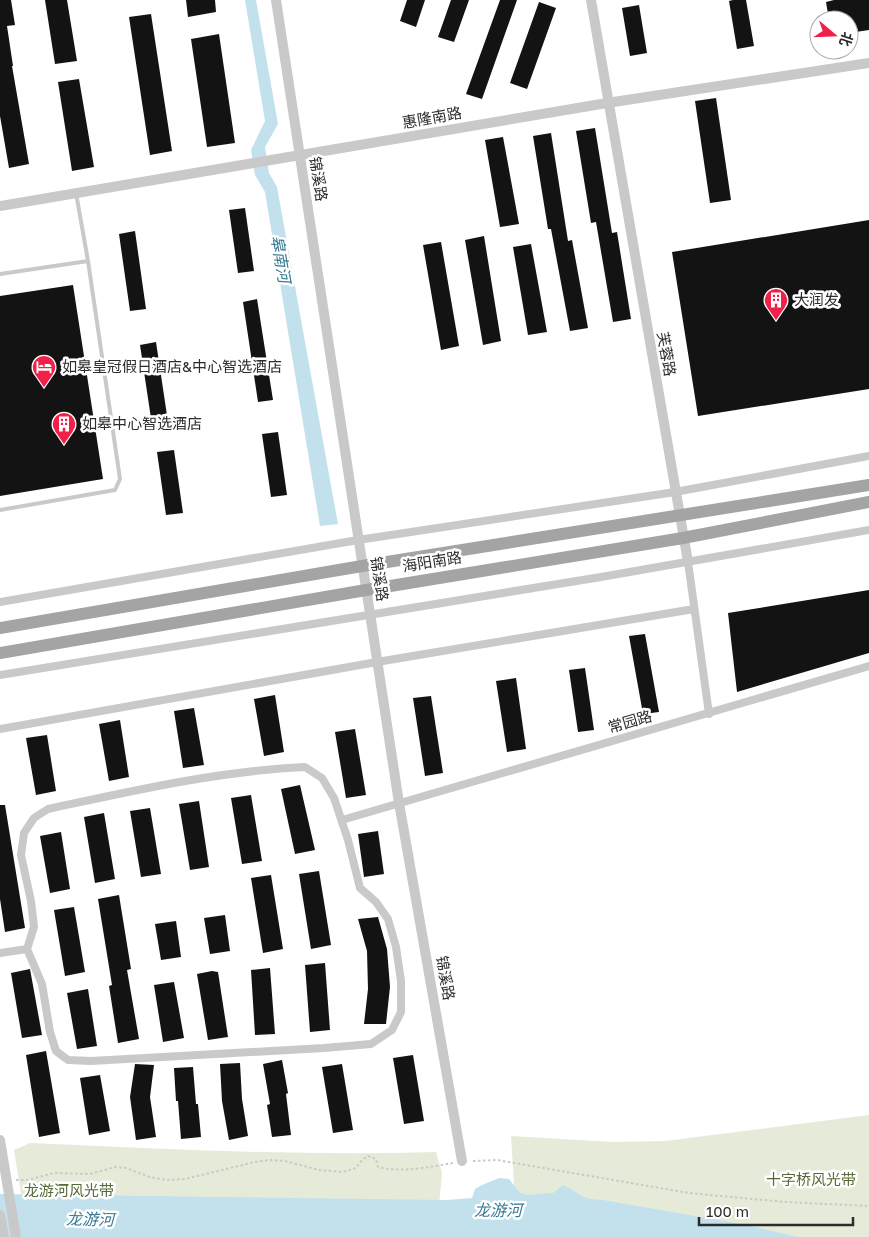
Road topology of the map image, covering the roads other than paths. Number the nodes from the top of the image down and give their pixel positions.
1 (276, 0) edge
2 (590, 0) edge
3 (869, 63) edge
4 (607, 103) junction
5 (299, 156) junction
6 (76, 193) junction
7 (0, 206) edge
8 (88, 261) junction
9 (0, 274) edge
10 (869, 456) edge
11 (869, 485) edge
12 (675, 492) junction
13 (869, 502) edge
14 (0, 510) edge
15 (680, 516) junction
16 (869, 530) edge
17 (683, 538) junction
18 (358, 540) junction
19 (688, 562) junction
20 (362, 566) junction
21 (366, 590) junction
22 (0, 602) edge
23 (694, 609) junction
24 (370, 614) junction
25 (0, 628) edge
26 (0, 653) edge
27 (377, 662) junction
28 (869, 666) edge
29 (0, 675) edge
30 (709, 714) junction
31 (0, 729) edge
32 (399, 803) junction
33 (342, 820) junction
34 (27, 949) junction
35 (0, 953) edge
36 (0, 1140) edge
37 (462, 1161) road end
38 (0, 1215) edge
39 (4, 1237) edge
40 (16, 1237) edge

1 - 5 street, 锦溪路
2 - 4 street, 芙蓉路
3 - 4 street, 惠隆南路
4 - 5 street, 惠隆南路
4 - 12 street, 芙蓉路
5 - 6 street, 惠隆南路
5 - 18 street, 锦溪路
6 - 7 street, 惠隆南路
6 - 8 lane
8 - 9 lane
8 - 14 lane
10 - 12 street
11 - 15 main road, 海阳南路
12 - 15 street, 芙蓉路
12 - 18 street
13 - 17 main road, 海阳南路
15 - 17 street, 芙蓉路
15 - 20 main road, 海阳南路
16 - 19 street
17 - 19 street, 芙蓉路
17 - 21 main road, 海阳南路
18 - 20 street, 锦溪路
18 - 22 street
19 - 23 street, 芙蓉路
19 - 24 street
20 - 21 street, 锦溪路
20 - 25 main road, 海阳南路
21 - 24 street, 锦溪路
21 - 26 main road, 海阳南路
23 - 27 street
23 - 30 street, 芙蓉路
24 - 27 street, 锦溪路
24 - 29 street
27 - 31 street
27 - 32 street, 锦溪路
28 - 30 street, 常园路
30 - 32 street, 常园路
32 - 33 street, 常园路
32 - 37 street, 锦溪路
33 - 34 street
33 - 34 street
34 - 35 street
36 - 40 street
38 - 39 street

